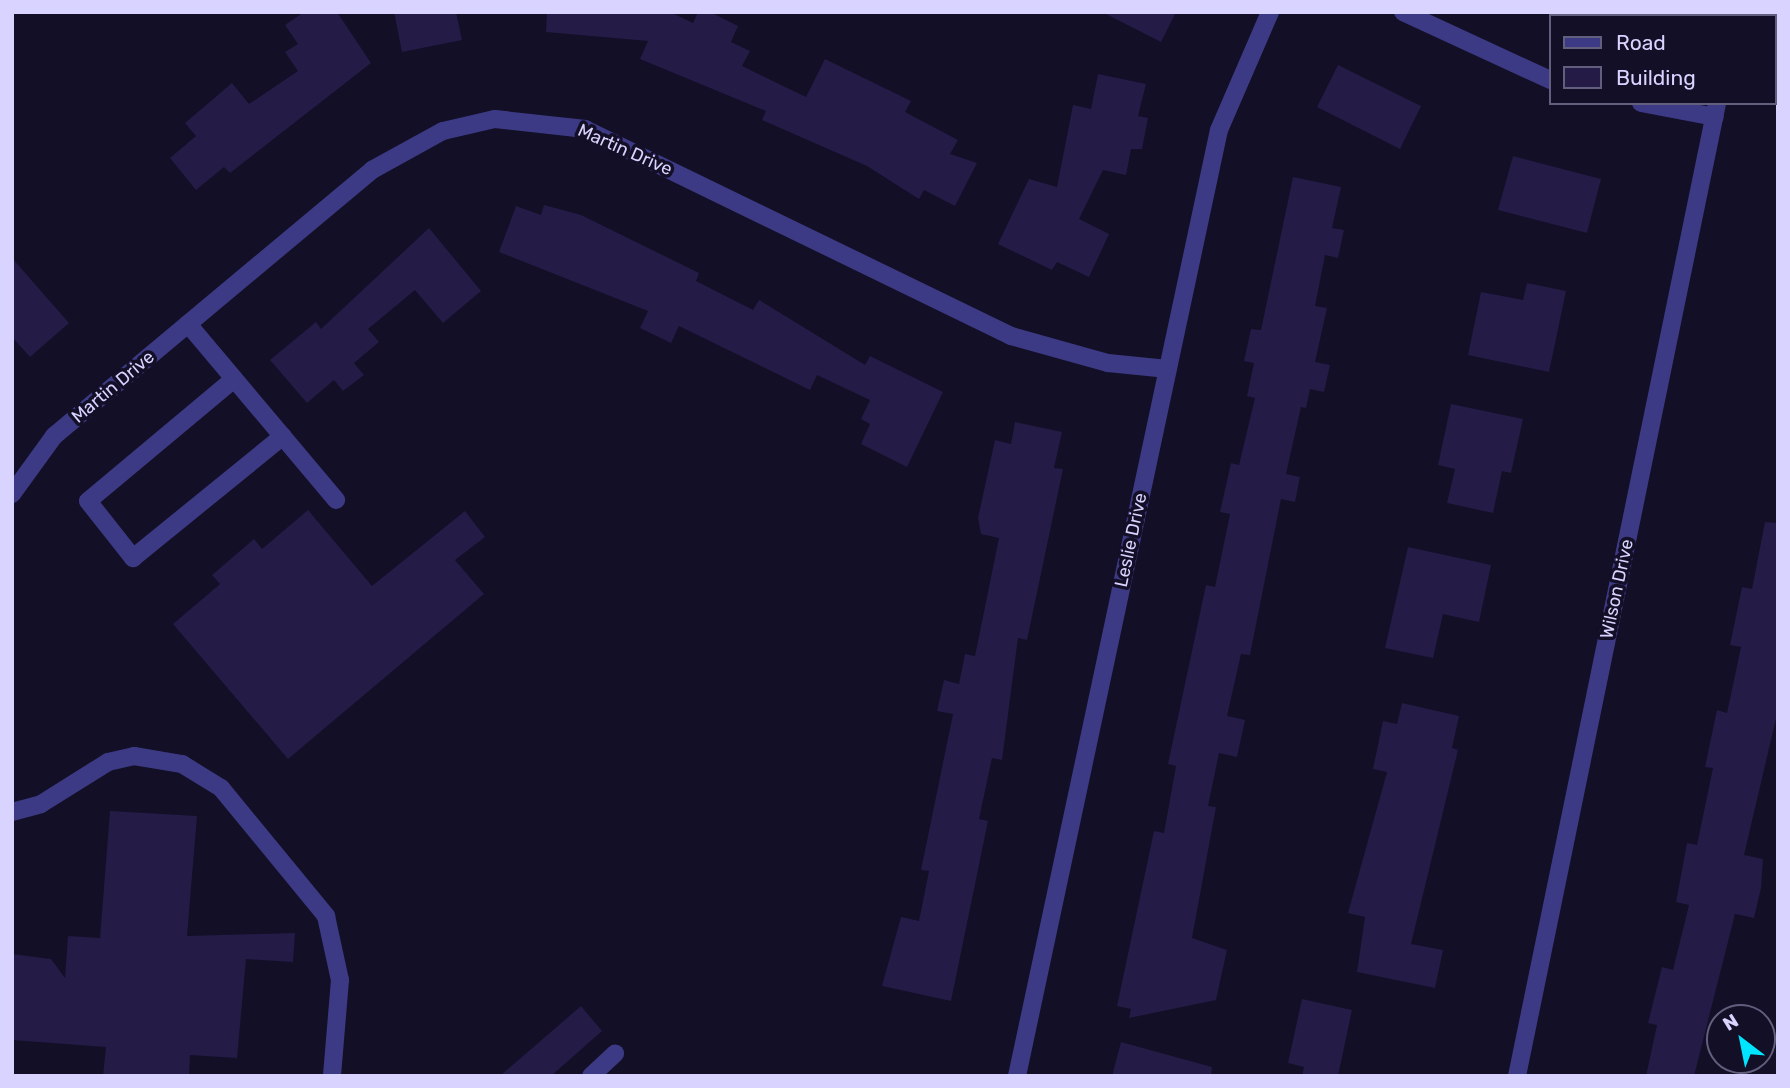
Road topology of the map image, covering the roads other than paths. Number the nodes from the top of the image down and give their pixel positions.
1 (1270, 12) edge
2 (1403, 12) edge
3 (1548, 79) edge
4 (1662, 105) edge
5 (1716, 110) edge
6 (188, 324) junction
7 (1168, 369) junction
8 (234, 379) junction
9 (283, 436) junction
10 (12, 494) edge
11 (336, 500) dead end
12 (12, 813) edge
13 (615, 1054) dead end
14 (332, 1076) edge
15 (591, 1076) edge
16 (1017, 1076) edge
17 (1517, 1076) edge

1 - 7 street, Leslie Drive
2 - 3 street
4 - 5 street
5 - 17 street, Wilson Drive
6 - 7 street, Martin Drive
6 - 8 street
6 - 10 street, Martin Drive
7 - 16 street, Leslie Drive
8 - 9 street
8 - 9 street
9 - 11 street
12 - 14 street
13 - 15 street

